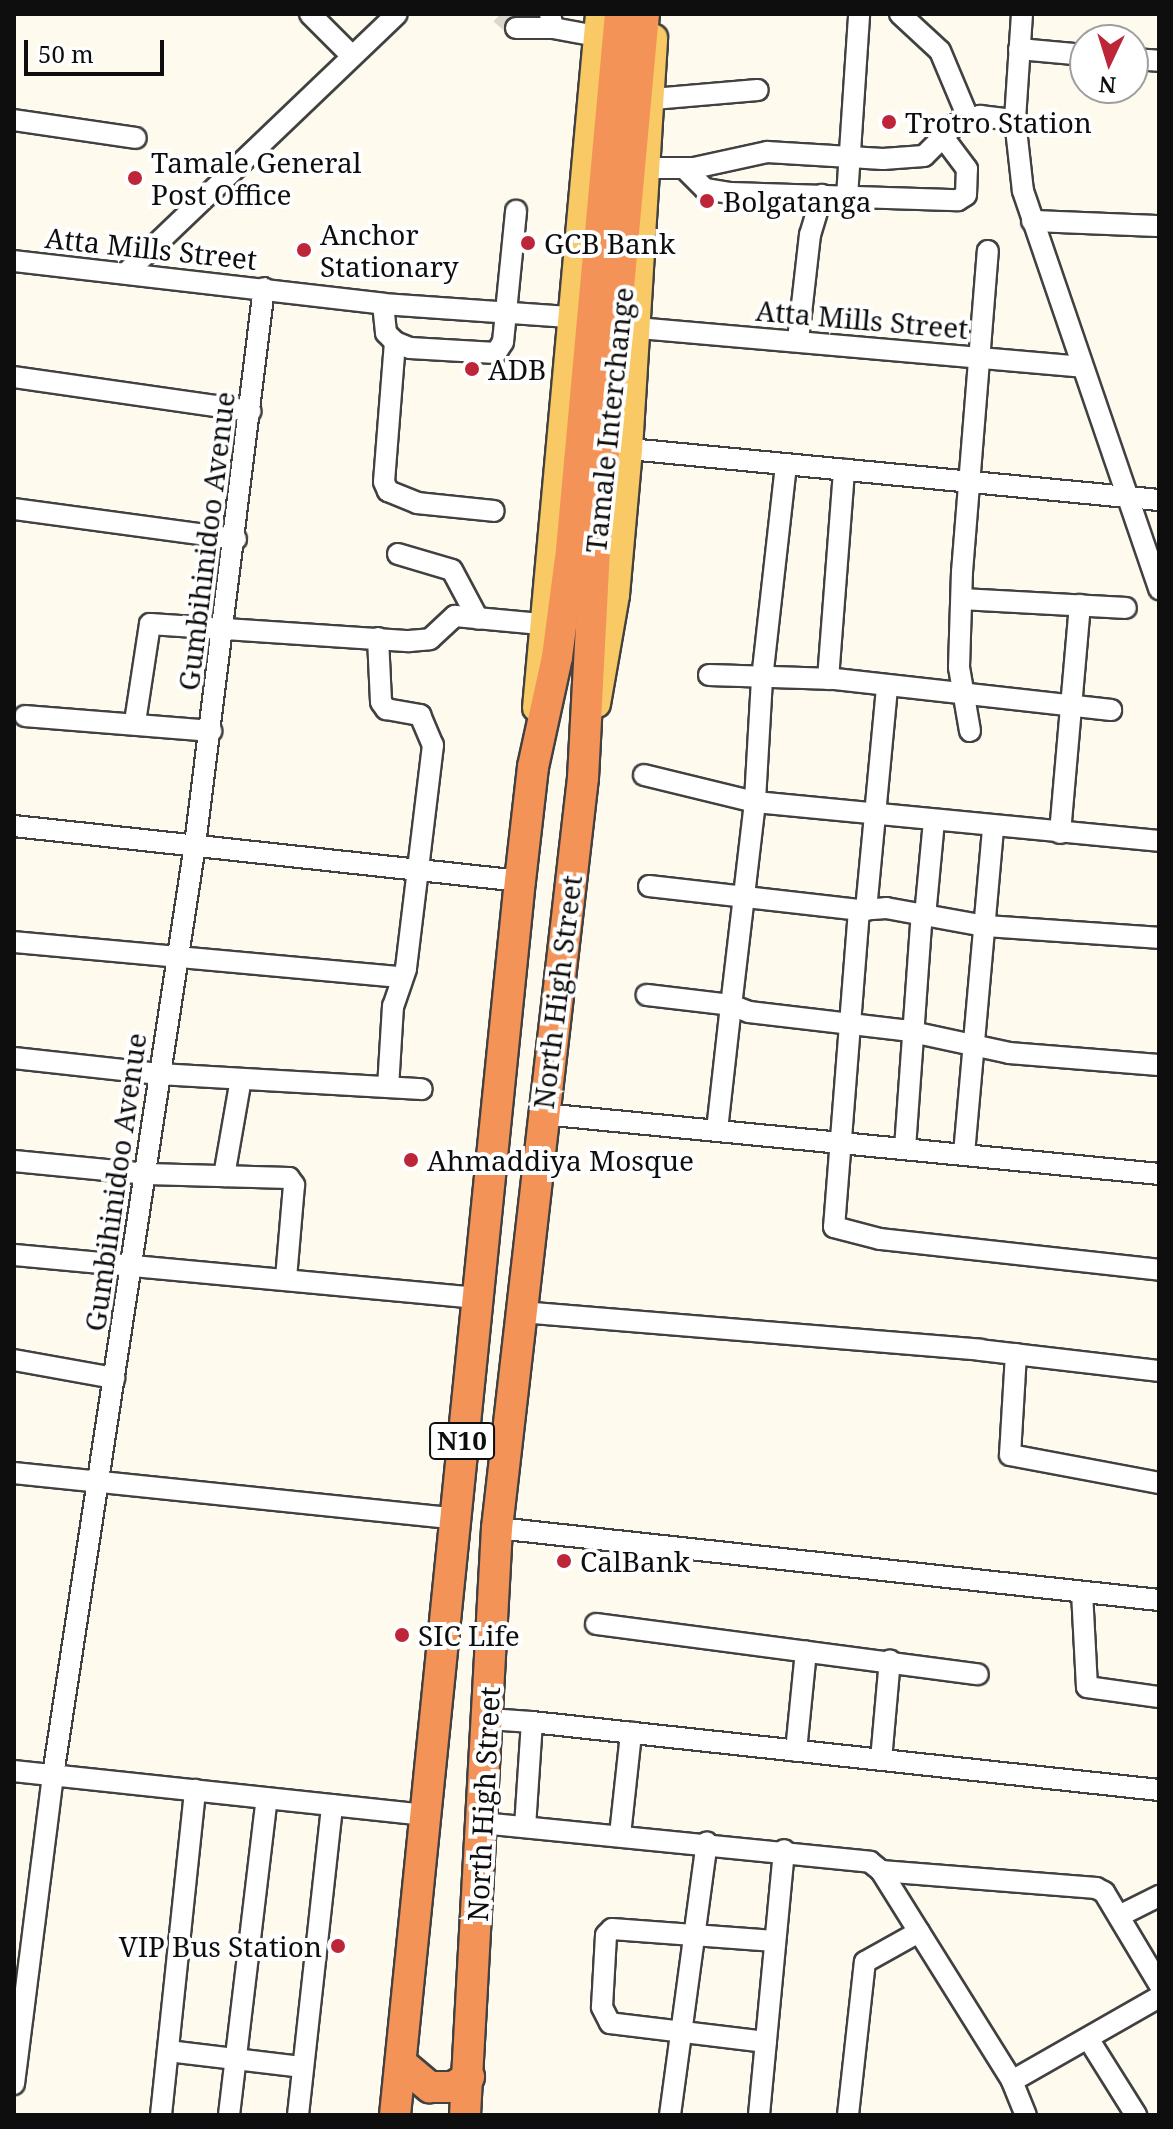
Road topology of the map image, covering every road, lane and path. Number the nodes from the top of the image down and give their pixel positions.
1 (310, 14) edge
2 (397, 14) edge
3 (620, 14) edge
4 (644, 14) edge
5 (655, 14) edge
6 (859, 14) edge
7 (900, 14) edge
8 (1022, 14) edge
9 (551, 21) edge
10 (597, 25) edge
11 (516, 28) dead end
12 (1019, 49) junction
13 (1069, 54) edge
14 (351, 55) junction
15 (758, 90) dead end
16 (653, 99) junction
17 (14, 120) edge
18 (969, 120) junction
19 (1015, 120) junction
20 (136, 138) dead end
21 (944, 138) junction
22 (850, 157) junction
23 (631, 162) junction
24 (685, 169) junction
25 (822, 195) junction
26 (847, 197) junction
27 (516, 211) dead end
28 (1032, 221) junction
29 (1159, 226) edge
30 (988, 251) dead end
31 (14, 261) edge
32 (127, 272) junction
33 (264, 288) junction
34 (383, 304) junction
35 (506, 311) junction
36 (569, 317) junction
37 (638, 328) junction
38 (798, 340) junction
39 (395, 342) junction
40 (979, 358) junction
41 (1081, 367) junction
42 (14, 377) edge
43 (251, 411) junction
44 (629, 449) junction
45 (786, 465) junction
46 (844, 470) junction
47 (967, 481) junction
48 (1125, 496) junction
49 (1159, 500) edge
50 (14, 509) edge
51 (494, 511) dead end
52 (236, 539) junction
53 (398, 554) dead end
54 (1159, 589) edge
55 (962, 599) junction
56 (1080, 605) junction
57 (1126, 608) dead end
58 (478, 619) junction
59 (541, 624) junction
60 (224, 630) junction
61 (378, 638) junction
62 (709, 675) dead end
63 (762, 679) junction
64 (828, 679) junction
65 (887, 686) junction
66 (962, 694) junction
67 (1069, 706) junction
68 (1111, 710) dead end
69 (25, 716) dead end
70 (135, 722) junction
71 (211, 731) junction
72 (970, 731) dead end
73 (533, 767) junction
74 (644, 775) dead end
75 (583, 778) junction
76 (755, 802) junction
77 (876, 815) junction
78 (934, 821) junction
79 (14, 826) edge
80 (993, 826) junction
81 (1060, 833) junction
82 (1159, 841) edge
83 (195, 845) junction
84 (417, 870) junction
85 (520, 881) junction
86 (649, 886) dead end
87 (744, 895) junction
88 (862, 910) junction
89 (924, 914) junction
90 (985, 926) junction
91 (1159, 938) edge
92 (14, 942) edge
93 (177, 958) junction
94 (401, 977) junction
95 (647, 995) dead end
96 (731, 1005) junction
97 (849, 1023) junction
98 (915, 1032) junction
99 (974, 1044) junction
100 (14, 1058) edge
101 (1159, 1065) edge
102 (159, 1074) junction
103 (241, 1079) junction
104 (388, 1087) junction
105 (422, 1089) dead end
106 (543, 1114) junction
107 (717, 1130) junction
108 (840, 1142) junction
109 (905, 1148) junction
110 (964, 1154) junction
111 (14, 1161) edge
112 (147, 1174) junction
113 (1159, 1174) edge
114 (224, 1176) junction
115 (14, 1255) edge
116 (133, 1265) junction
117 (1159, 1270) edge
118 (286, 1279) junction
119 (478, 1298) junction
120 (522, 1312) junction
121 (1016, 1354) junction
122 (14, 1360) edge
123 (1159, 1371) edge
124 (114, 1378) junction
125 (14, 1473) edge
126 (97, 1479) junction
127 (1159, 1483) edge
128 (452, 1518) junction
129 (497, 1528) junction
130 (1082, 1592) junction
131 (1159, 1600) edge
132 (596, 1624) dead end
133 (806, 1651) junction
134 (890, 1660) junction
135 (978, 1674) dead end
136 (1159, 1697) edge
137 (488, 1719) junction
138 (532, 1722) junction
139 (631, 1733) junction
140 (796, 1751) junction
141 (881, 1760) junction
142 (14, 1771) edge
143 (53, 1775) junction
144 (195, 1790) junction
145 (1159, 1790) edge
146 (267, 1798) junction
147 (332, 1805) junction
148 (425, 1815) junction
149 (482, 1823) junction
150 (525, 1827) junction
151 (620, 1835) junction
152 (707, 1843) junction
153 (784, 1850) junction
154 (881, 1871) junction
155 (1159, 1896) edge
156 (1119, 1916) junction
157 (919, 1932) junction
158 (695, 1938) junction
159 (775, 1941) junction
160 (22, 1953) edge
161 (1159, 1984) edge
162 (1159, 1997) edge
163 (17, 2032) edge
164 (681, 2033) junction
165 (1089, 2040) junction
166 (766, 2042) junction
167 (168, 2051) junction
168 (235, 2059) junction
169 (401, 2063) junction
170 (303, 2067) junction
171 (469, 2077) junction
172 (1012, 2081) junction
173 (14, 2084) edge
174 (161, 2115) edge
175 (229, 2115) edge
176 (298, 2115) edge
177 (395, 2115) edge
178 (465, 2115) edge
179 (670, 2115) edge
180 (759, 2115) edge
181 (848, 2115) edge
182 (1026, 2115) edge
183 (1136, 2115) edge

1 - 14 street
2 - 14 street
3 - 23 highway, Tamale Interchange
4 - 23 highway, Tamale Interchange
5 - 16 main road, North High Street
6 - 22 street
7 - 18 street
8 - 12 street
9 - 10 street
9 - 11 street
10 - 36 main road, North High Street
12 - 13 street
12 - 19 street
14 - 32 street
15 - 16 street
16 - 23 main road, North High Street
17 - 20 street
18 - 19 street
18 - 21 street
19 - 28 street
21 - 22 street
21 - 26 street
22 - 24 street
22 - 26 street
23 - 24 street
23 - 37 main road, North High Street
23 - 73 highway, Tamale Interchange
23 - 75 highway, Tamale Interchange
24 - 25 street
25 - 26 street
25 - 38 street
27 - 35 street
28 - 29 street
28 - 41 street
30 - 40 street
31 - 32 street, Atta Mills Street
32 - 33 street, Atta Mills Street
33 - 34 street, Atta Mills Street
33 - 43 street, Gumbihinidoo Avenue
34 - 35 street, Atta Mills Street
34 - 39 street
35 - 36 street, Atta Mills Street
35 - 39 street
36 - 59 main road, North High Street
37 - 38 street, Atta Mills Street
37 - 44 main road, North High Street
38 - 40 street, Atta Mills Street
39 - 51 street
40 - 41 street, Atta Mills Street
40 - 47 street
41 - 48 street
42 - 43 street
43 - 52 street, Gumbihinidoo Avenue
44 - 45 street
44 - 75 main road, North High Street
45 - 46 street
45 - 63 street
46 - 47 street
46 - 64 street
47 - 48 street
47 - 55 street
48 - 49 street
48 - 54 street
50 - 52 street
52 - 60 street, Gumbihinidoo Avenue
53 - 58 street
55 - 56 street
55 - 66 street
56 - 57 street
56 - 67 street
58 - 59 street
58 - 61 street
59 - 73 main road, North High Street
60 - 61 street
60 - 70 street
60 - 71 street, Gumbihinidoo Avenue
61 - 84 street
62 - 63 street
63 - 64 street
63 - 76 street
64 - 65 street
65 - 66 street
65 - 77 street
66 - 67 street
66 - 72 street
67 - 68 street
67 - 81 street
69 - 70 street
70 - 71 street
71 - 83 street, Gumbihinidoo Avenue
73 - 85 highway, North High Street / N10
74 - 76 street
75 - 106 highway, North High Street / N10
76 - 77 street
76 - 87 street
77 - 78 street
77 - 88 street
78 - 80 street
78 - 89 street
79 - 83 street
80 - 81 street
80 - 90 street
81 - 82 street
83 - 84 street
83 - 93 street, Gumbihinidoo Avenue
84 - 85 street
84 - 94 street
85 - 119 highway, North High Street / N10
86 - 87 street
87 - 88 street
87 - 96 street
88 - 89 street
88 - 97 street
89 - 90 street
89 - 98 street
90 - 91 street
90 - 99 street
92 - 93 street
93 - 94 street
93 - 102 street, Gumbihinidoo Avenue
94 - 104 street
95 - 96 street
96 - 97 street
96 - 107 street
97 - 98 street
97 - 108 street
98 - 99 street
98 - 109 street
99 - 101 street
99 - 110 street
100 - 102 street
102 - 103 street
102 - 112 street, Gumbihinidoo Avenue
103 - 104 street
103 - 114 street
104 - 105 street
106 - 107 street
106 - 120 highway, North High Street / N10
107 - 108 street
108 - 109 street
108 - 117 street
109 - 110 street
110 - 113 street
111 - 112 street
112 - 114 street
112 - 116 street, Gumbihinidoo Avenue
114 - 118 street
115 - 116 street
116 - 118 street
116 - 124 street, Gumbihinidoo Avenue
118 - 119 street
119 - 128 highway, North High Street / N10
120 - 121 street
120 - 129 highway, North High Street / N10
121 - 123 street
121 - 127 street
122 - 124 street
124 - 126 street, Gumbihinidoo Avenue
125 - 126 street
126 - 128 street
126 - 143 street, Gumbihinidoo Avenue
128 - 148 highway, North High Street / N10
129 - 130 street
129 - 137 highway, North High Street / N10
130 - 131 street
130 - 136 street
132 - 133 street
133 - 134 street
133 - 140 street
134 - 135 street
134 - 141 street
137 - 138 street
137 - 149 highway, North High Street / N10
138 - 139 street
138 - 150 street
139 - 140 street
139 - 151 street
140 - 141 street
141 - 145 street
142 - 143 street
143 - 144 street
143 - 160 street, Gumbihinidoo Avenue
144 - 146 street
144 - 167 street
146 - 147 street
146 - 168 street
147 - 148 street
147 - 170 street
148 - 169 highway, North High Street / N10
149 - 150 street
149 - 171 highway, North High Street / N10
150 - 151 street
151 - 152 street
152 - 153 street
152 - 158 street
153 - 154 street
153 - 159 street
154 - 156 street
154 - 157 street
155 - 156 street
156 - 161 street
157 - 172 street
157 - 181 street
158 - 159 street
158 - 164 street
158 - 164 street
159 - 166 street
160 - 163 street, Gumbihinidoo Avenue
162 - 165 street
163 - 173 street, Gumbihinidoo Avenue
164 - 166 street
164 - 179 street
165 - 172 street
165 - 183 street
166 - 180 street
167 - 168 street
167 - 174 street
168 - 170 street
168 - 175 street
169 - 171 highway
169 - 177 highway, North High Street / N10
170 - 176 street
171 - 178 highway, North High Street / N10
172 - 182 street

